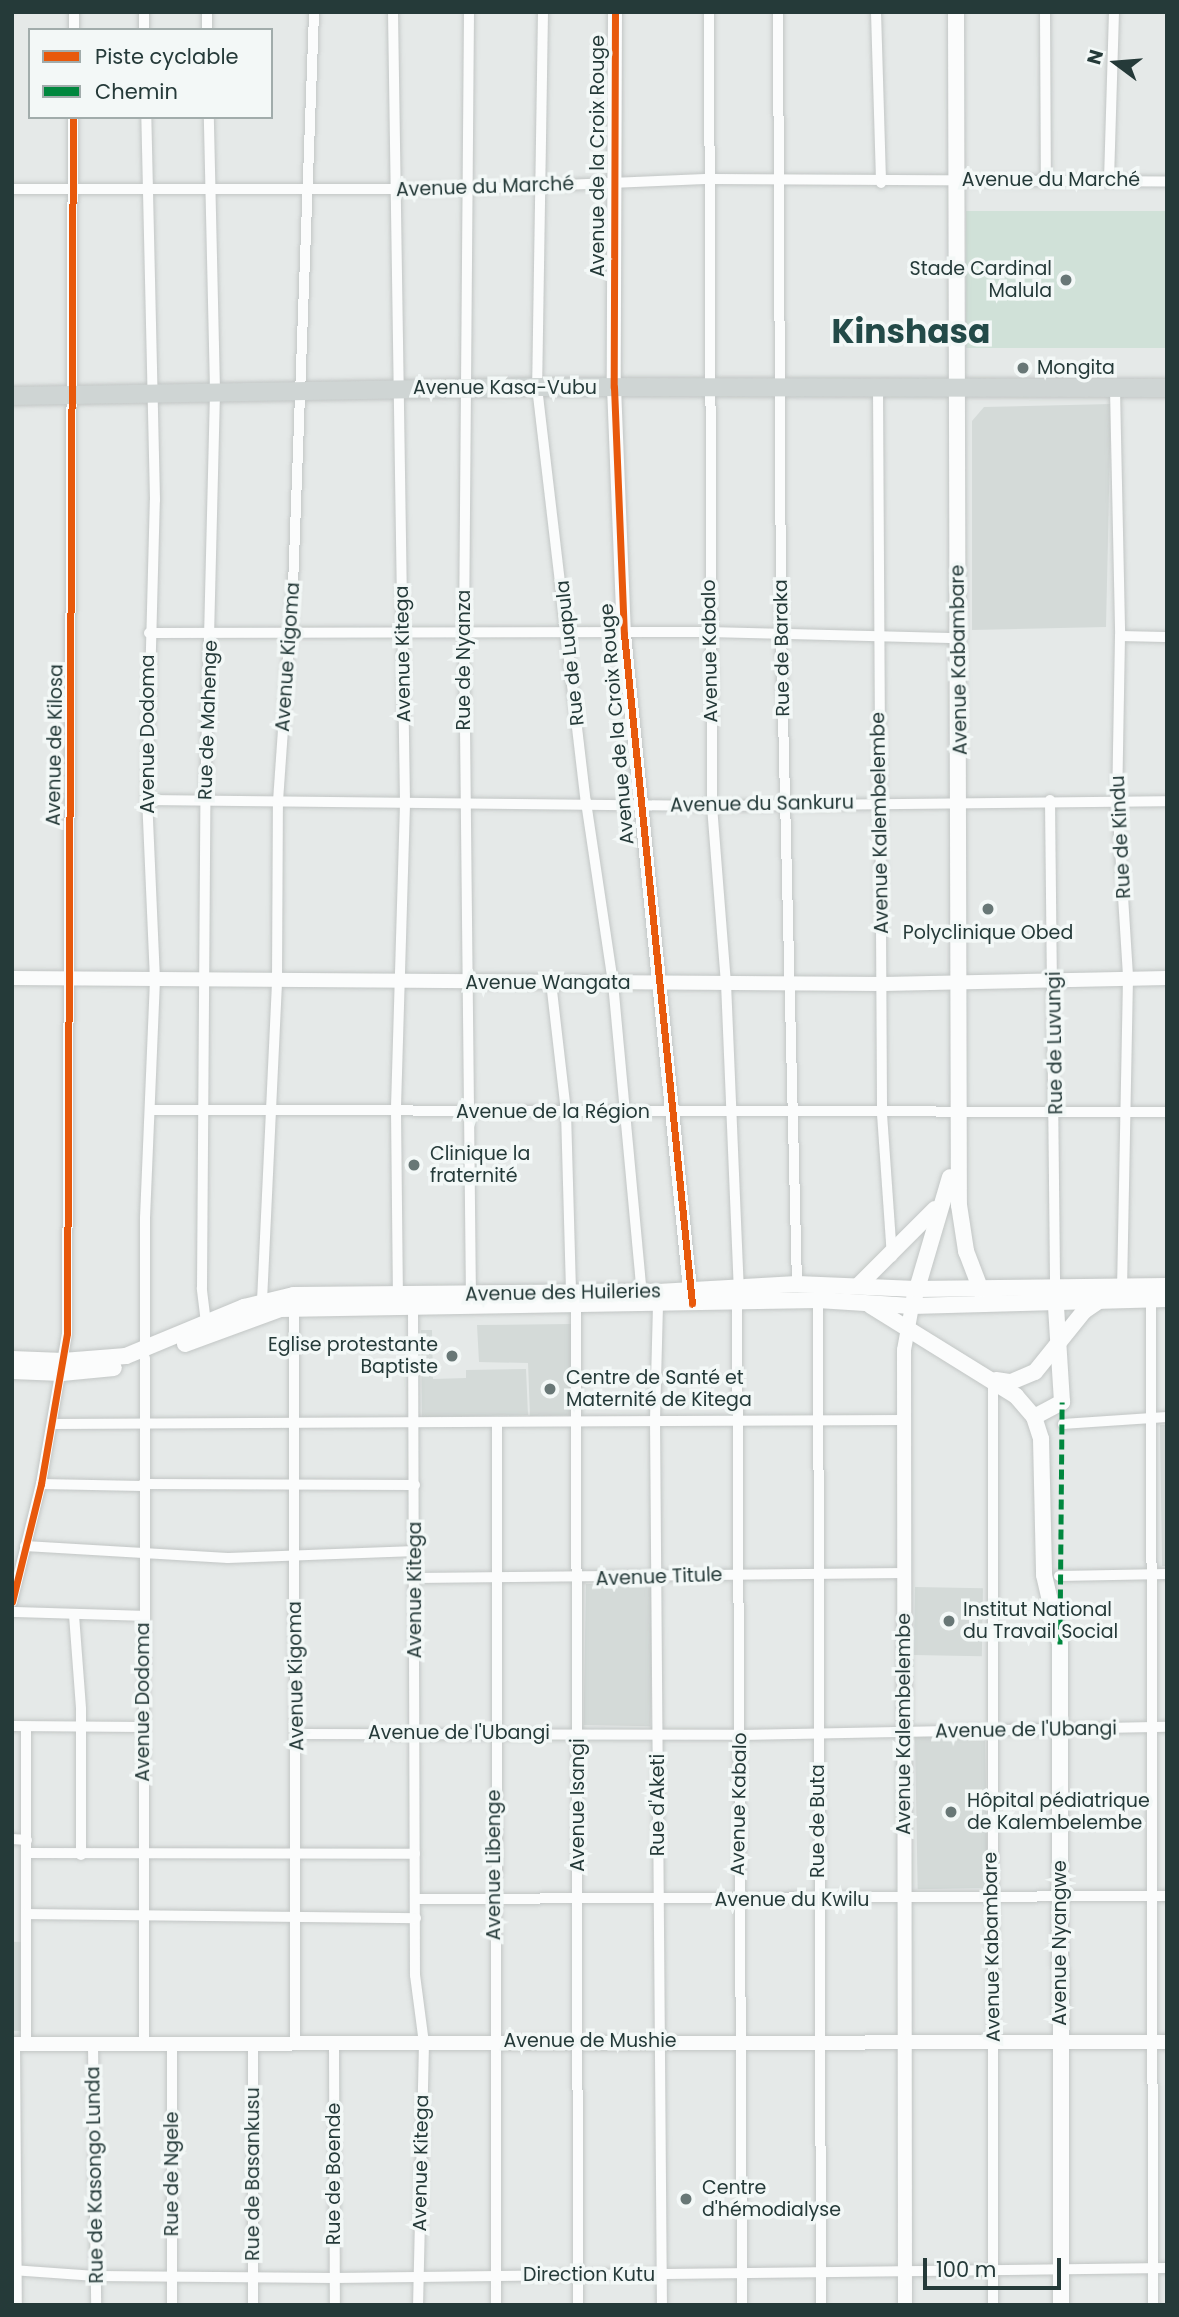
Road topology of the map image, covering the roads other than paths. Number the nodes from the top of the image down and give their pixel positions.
1 (314, 12) edge
2 (393, 12) edge
3 (468, 12) edge
4 (543, 12) edge
5 (615, 12) edge
6 (709, 12) edge
7 (778, 12) edge
8 (876, 12) edge
9 (956, 12) edge
10 (1045, 12) edge
11 (1114, 12) edge
12 (73, 119) edge
13 (146, 119) edge
14 (209, 119) edge
15 (711, 179) junction
16 (954, 180) junction
17 (1046, 180) junction
18 (1109, 180) junction
19 (777, 181) junction
20 (1167, 181) edge
21 (612, 182) junction
22 (881, 183) junction
23 (309, 188) junction
24 (538, 188) junction
25 (12, 189) edge
26 (469, 189) junction
27 (72, 190) junction
28 (210, 190) junction
29 (399, 190) junction
30 (148, 191) junction
31 (537, 387) junction
32 (614, 387) junction
33 (711, 387) junction
34 (777, 387) junction
35 (399, 388) junction
36 (465, 388) junction
37 (878, 388) junction
38 (955, 388) junction
39 (1167, 388) edge
40 (300, 389) junction
41 (1115, 389) junction
42 (152, 390) junction
43 (215, 390) junction
44 (72, 395) junction
45 (12, 396) edge
46 (290, 631) junction
47 (212, 632) junction
48 (464, 632) junction
49 (708, 632) junction
50 (149, 633) junction
51 (403, 633) junction
52 (569, 633) junction
53 (624, 634) junction
54 (781, 635) junction
55 (878, 635) junction
56 (1120, 636) junction
57 (1167, 637) edge
58 (960, 638) junction
59 (1117, 799) junction
60 (147, 800) junction
61 (1050, 800) junction
62 (205, 801) junction
63 (278, 801) junction
64 (464, 801) junction
65 (960, 801) junction
66 (1167, 801) edge
67 (586, 802) junction
68 (879, 802) junction
69 (784, 803) junction
70 (405, 804) junction
71 (638, 806) junction
72 (712, 806) junction
73 (12, 978) edge
74 (1128, 978) junction
75 (1167, 978) edge
76 (71, 980) junction
77 (205, 980) junction
78 (277, 980) junction
79 (1055, 980) junction
80 (155, 981) junction
81 (401, 982) junction
82 (551, 982) junction
83 (789, 982) junction
84 (468, 983) junction
85 (613, 983) junction
86 (726, 983) junction
87 (961, 983) junction
88 (659, 984) junction
89 (883, 984) junction
90 (150, 1110) junction
91 (202, 1110) junction
92 (268, 1110) junction
93 (396, 1111) junction
94 (732, 1111) junction
95 (792, 1111) junction
96 (1128, 1111) junction
97 (566, 1112) junction
98 (672, 1112) junction
99 (1167, 1112) edge
100 (470, 1113) junction
101 (625, 1113) junction
102 (961, 1113) junction
103 (1056, 1113) junction
104 (882, 1114) junction
105 (959, 1151) junction
106 (950, 1177) joint
107 (939, 1205) junction
108 (892, 1256) junction
109 (797, 1284) junction
110 (858, 1286) junction
111 (1122, 1286) junction
112 (1167, 1286) edge
113 (916, 1289) junction
114 (642, 1293) junction
115 (1055, 1293) junction
116 (738, 1295) junction
117 (983, 1295) junction
118 (398, 1296) junction
119 (691, 1298) junction
120 (1102, 1299) junction
121 (1159, 1299) edge
122 (573, 1300) junction
123 (818, 1300) junction
124 (262, 1301) junction
125 (471, 1301) junction
126 (294, 1302) junction
127 (867, 1304) junction
128 (658, 1305) junction
129 (912, 1306) junction
130 (413, 1308) junction
131 (206, 1323) junction
132 (908, 1328) junction
133 (1061, 1342) junction
134 (145, 1354) junction
135 (12, 1359) edge
136 (63, 1367) junction
137 (12, 1371) edge
138 (993, 1379) junction
139 (1034, 1417) junction
140 (1151, 1417) junction
141 (1167, 1417) edge
142 (818, 1418) junction
143 (739, 1419) junction
144 (654, 1420) junction
145 (904, 1420) junction
146 (296, 1421) junction
147 (414, 1423) junction
148 (52, 1424) junction
149 (144, 1424) junction
150 (578, 1424) junction
151 (1063, 1424) dead end
152 (497, 1425) junction
153 (41, 1484) junction
154 (143, 1485) junction
155 (296, 1485) junction
156 (415, 1485) junction
157 (25, 1546) junction
158 (416, 1551) junction
159 (145, 1556) junction
160 (295, 1557) junction
161 (904, 1573) junction
162 (738, 1574) junction
163 (820, 1574) junction
164 (1151, 1574) junction
165 (1167, 1574) edge
166 (1059, 1576) dead end
167 (415, 1578) junction
168 (659, 1579) junction
169 (496, 1580) junction
170 (579, 1580) junction
171 (12, 1602) edge
172 (12, 1612) edge
173 (74, 1615) junction
174 (143, 1616) junction
175 (12, 1726) edge
176 (26, 1727) junction
177 (80, 1727) junction
178 (144, 1727) junction
179 (1061, 1727) junction
180 (1153, 1727) junction
181 (1167, 1727) edge
182 (991, 1730) junction
183 (577, 1732) junction
184 (904, 1732) junction
185 (494, 1733) junction
186 (659, 1733) junction
187 (297, 1734) junction
188 (415, 1734) junction
189 (819, 1734) junction
190 (741, 1735) junction
191 (12, 1839) edge
192 (27, 1840) junction
193 (27, 1853) junction
194 (297, 1854) junction
195 (415, 1854) junction
196 (81, 1855) junction
197 (144, 1855) junction
198 (1060, 1893) junction
199 (991, 1896) junction
200 (1152, 1896) junction
201 (1167, 1896) edge
202 (416, 1899) junction
203 (905, 1899) junction
204 (738, 1900) junction
205 (818, 1900) junction
206 (578, 1901) junction
207 (657, 1901) junction
208 (494, 1902) junction
209 (26, 1914) junction
210 (144, 1915) junction
211 (297, 1915) junction
212 (415, 1918) junction
213 (739, 2039) junction
214 (821, 2039) junction
215 (577, 2040) junction
216 (661, 2040) junction
217 (993, 2040) junction
218 (1060, 2040) junction
219 (495, 2041) junction
220 (905, 2042) junction
221 (1160, 2042) edge
222 (295, 2043) junction
223 (334, 2043) junction
224 (424, 2043) junction
225 (18, 2044) edge
226 (172, 2044) junction
227 (253, 2044) junction
228 (93, 2045) junction
229 (144, 2045) junction
230 (1152, 2267) junction
231 (993, 2268) junction
232 (1062, 2268) junction
233 (1167, 2268) edge
234 (15, 2270) edge
235 (821, 2270) junction
236 (905, 2270) junction
237 (742, 2271) junction
238 (662, 2274) junction
239 (496, 2275) junction
240 (578, 2275) junction
241 (96, 2276) junction
242 (172, 2276) junction
243 (418, 2276) junction
244 (253, 2277) junction
245 (335, 2277) junction
246 (17, 2305) edge
247 (96, 2305) edge
248 (173, 2305) edge
249 (253, 2305) edge
250 (335, 2305) edge
251 (418, 2305) edge
252 (496, 2305) edge
253 (578, 2305) edge
254 (662, 2305) edge
255 (742, 2305) edge
256 (821, 2305) edge
257 (905, 2305) edge
258 (993, 2305) edge
259 (1062, 2305) edge
260 (1153, 2305) edge

1 - 23 street, Avenue Kigoma
2 - 29 street, Avenue Kitega
3 - 26 street, Rue de Nyanza
4 - 24 street, Rue de Luapula
5 - 21 street, Avenue de la Croix Rouge
6 - 15 street, Avenue Kabalo
7 - 19 street, Rue de Baraka
8 - 22 street
9 - 16 main road, Avenue Kabambare
10 - 17 street
11 - 18 street
12 - 27 street, Avenue de Kilosa
13 - 30 street, Avenue Dodoma
14 - 28 street, Rue de Mahenge
15 - 19 street, Avenue du Marché
15 - 21 street, Avenue du Marché
15 - 33 street, Avenue Kabalo
16 - 17 street, Avenue du Marché
16 - 22 street, Avenue du Marché
16 - 38 main road, Avenue Kabambare
17 - 18 street, Avenue du Marché
18 - 20 street, Avenue du Marché
19 - 22 street, Avenue du Marché
19 - 34 street, Rue de Baraka
21 - 24 street, Avenue du Marché
21 - 32 street, Avenue de la Croix Rouge
23 - 28 street, Avenue du Marché
23 - 29 street, Avenue du Marché
23 - 40 street, Avenue Kigoma
24 - 26 street, Avenue du Marché
24 - 31 street, Rue de Luapula
25 - 27 street, Avenue du Marché
26 - 29 street, Avenue du Marché
26 - 36 street, Rue de Nyanza
27 - 30 street, Avenue du Marché
27 - 44 street, Avenue de Kilosa
28 - 30 street, Avenue du Marché
28 - 43 street, Rue de Mahenge
29 - 35 street, Avenue Kitega
30 - 42 street, Avenue Dodoma
31 - 32 main road, Avenue Kasa-Vubu
31 - 36 main road, Avenue Kasa-Vubu
31 - 52 street, Rue de Luapula
32 - 33 main road, Avenue Kasa-Vubu
32 - 53 street, Avenue de la Croix Rouge
33 - 34 main road, Avenue Kasa-Vubu
33 - 49 street, Avenue Kabalo
34 - 37 main road, Avenue Kasa-Vubu
34 - 54 street, Rue de Baraka
35 - 36 main road, Avenue Kasa-Vubu
35 - 40 main road, Avenue Kasa-Vubu
35 - 51 street, Avenue Kitega
36 - 48 street, Rue de Nyanza
37 - 38 main road, Avenue Kasa-Vubu
37 - 55 street, Avenue Kalembelembe
38 - 41 main road, Avenue Kasa-Vubu
38 - 58 main road, Avenue Kabambare
39 - 41 main road, Avenue Kasa-Vubu
40 - 43 main road, Avenue Kasa-Vubu
40 - 46 street, Avenue Kigoma
41 - 56 street, Rue de Kindu
42 - 43 main road, Avenue Kasa-Vubu
42 - 44 main road, Avenue Kasa-Vubu
42 - 50 street, Avenue Dodoma
43 - 47 street, Rue de Mahenge
44 - 45 main road, Avenue Kasa-Vubu
44 - 76 street, Avenue de Kilosa
46 - 47 street
46 - 51 street
46 - 63 street, Avenue Kigoma
47 - 50 street
47 - 62 street, Rue de Mahenge
48 - 51 street
48 - 52 street
48 - 64 street, Rue de Nyanza
49 - 53 street
49 - 54 street
49 - 72 street, Avenue Kabalo
50 - 60 street, Avenue Dodoma
51 - 70 street, Avenue Kitega
52 - 53 street
52 - 67 street, Rue de Luapula
53 - 71 street, Avenue de la Croix Rouge
54 - 55 street
54 - 69 street, Rue de Baraka
55 - 58 street
55 - 68 street, Avenue Kalembelembe
56 - 57 street
56 - 59 street, Rue de Kindu
58 - 65 main road, Avenue Kabambare
59 - 61 street, Avenue du Sankuru
59 - 66 street, Avenue du Sankuru
59 - 74 street, Rue de Kindu
60 - 62 street, Avenue du Sankuru
60 - 80 street, Avenue Dodoma
61 - 65 street, Avenue du Sankuru
61 - 79 street, Rue de Luvungi
62 - 63 street, Avenue du Sankuru
62 - 77 street, Rue de Mahenge
63 - 70 street, Avenue du Sankuru
63 - 78 street, Avenue Kigoma
64 - 67 street, Avenue du Sankuru
64 - 70 street, Avenue du Sankuru
64 - 84 street, Rue de Nyanza
65 - 68 street, Avenue du Sankuru
65 - 87 main road, Avenue Kabambare
67 - 71 street, Avenue du Sankuru
67 - 85 street, Rue de Luapula
68 - 69 street, Avenue du Sankuru
68 - 89 street, Avenue Kalembelembe
69 - 72 street, Avenue du Sankuru
69 - 83 street, Rue de Baraka
70 - 81 street, Avenue Kitega
71 - 72 street, Avenue du Sankuru
71 - 88 street, Avenue de la Croix Rouge
72 - 86 street, Avenue Kabalo
73 - 76 street, Avenue Wangata
74 - 75 street, Avenue Wangata
74 - 79 street, Avenue Wangata
74 - 96 street, Rue de Kindu
76 - 80 street, Avenue Wangata
76 - 136 street, Avenue de Kilosa
77 - 78 street, Avenue Wangata
77 - 80 street, Avenue Wangata
77 - 91 street, Rue de Mahenge
78 - 81 street, Avenue Wangata
78 - 92 street, Avenue Kigoma
79 - 87 street, Avenue Wangata
79 - 103 street, Rue de Luvungi
80 - 90 street, Avenue Dodoma
81 - 84 street, Avenue Wangata
81 - 93 street, Avenue Kitega
82 - 84 street, Avenue Wangata
82 - 85 street, Avenue Wangata
82 - 97 street, Avenue Isangi
83 - 86 street, Avenue Wangata
83 - 89 street, Avenue Wangata
83 - 95 street, Rue de Baraka
84 - 100 street, Rue de Nyanza
85 - 88 street, Avenue Wangata
85 - 101 street, Rue de Luapula
86 - 88 street, Avenue Wangata
86 - 94 street, Avenue Kabalo
87 - 89 street, Avenue Wangata
87 - 102 main road, Avenue Kabambare
88 - 98 street, Avenue de la Croix Rouge
89 - 104 street, Avenue Kalembelembe
90 - 91 street, Avenue de la Région
90 - 134 street, Avenue Dodoma
91 - 92 street, Avenue de la Région
91 - 131 street, Rue de Mahenge
92 - 93 street, Avenue de la Région
92 - 124 street, Avenue Kigoma
93 - 100 street, Avenue de la Région
93 - 118 street, Avenue Kitega
94 - 95 street, Avenue de la Région
94 - 98 street, Avenue de la Région
94 - 116 street, Avenue Kabalo
95 - 104 street, Avenue de la Région
95 - 109 street, Rue de Baraka
96 - 99 street, Avenue de la Région
96 - 103 street, Avenue de la Région
96 - 111 street, Rue de Kindu
97 - 100 street, Avenue de la Région
97 - 101 street, Avenue de la Région
97 - 122 street, Avenue Isangi
98 - 101 street, Avenue de la Région
98 - 119 street, Avenue de la Croix Rouge
100 - 125 street, Rue de Nyanza
101 - 114 street, Rue de Luapula
102 - 103 street, Avenue de la Région
102 - 104 street, Avenue de la Région
102 - 105 main road, Avenue Kabambare
103 - 115 street, Rue de Luvungi
104 - 108 street, Avenue Kalembelembe
105 - 106 street, Avenue Kalembelembe
105 - 117 main road, Avenue Kabambare
106 - 107 main road, Avenue Kalembelembe
107 - 108 main road
107 - 113 main road, Avenue Kalembelembe
108 - 110 main road
109 - 110 main road, Avenue des Huileries
109 - 116 main road, Avenue des Huileries
110 - 113 main road, Avenue des Huileries
111 - 112 main road, Avenue des Huileries
111 - 115 main road, Avenue des Huileries
113 - 117 main road, Avenue des Huileries
113 - 129 main road, Avenue Kalembelembe
114 - 119 main road, Avenue des Huileries
114 - 122 main road, Avenue des Huileries
115 - 117 main road, Avenue des Huileries
115 - 120 main road, Avenue des Huileries
115 - 133 main road
116 - 119 main road, Avenue des Huileries
116 - 123 main road, Avenue des Huileries
116 - 143 street, Avenue Kabalo
117 - 129 main road, Avenue des Huileries
118 - 125 main road, Avenue des Huileries
118 - 126 main road, Avenue des Huileries
119 - 128 main road, Avenue des Huileries
120 - 121 main road, Avenue des Huileries
120 - 133 main road
121 - 140 street
122 - 125 main road, Avenue des Huileries
122 - 128 main road, Avenue des Huileries
122 - 150 street, Avenue Isangi
123 - 127 main road, Avenue des Huileries
123 - 142 street, Rue de Buta
124 - 126 main road, Avenue des Huileries
124 - 131 main road, Avenue des Huileries
125 - 130 main road, Avenue des Huileries
126 - 130 main road, Avenue des Huileries
126 - 134 main road, Avenue des Huileries
126 - 146 street, Avenue Kigoma
127 - 129 main road, Avenue des Huileries
127 - 132 main road
128 - 144 street, Rue d'Aketi
129 - 132 street, Avenue Kalembelembe
130 - 147 street, Avenue Kitega
131 - 134 main road, Avenue des Huileries
132 - 138 main road
132 - 145 street, Avenue Kalembelembe
133 - 138 main road
133 - 139 main road
134 - 136 main road, Avenue des Huileries
134 - 149 street, Avenue Dodoma
135 - 136 main road, Avenue des Huileries
136 - 137 main road, Avenue des Huileries
136 - 148 street, Avenue de Kilosa
138 - 139 main road
138 - 182 street, Avenue Kabambare
139 - 179 main road, Avenue Nyangwe
140 - 141 street
140 - 151 street
140 - 164 street
142 - 143 street
142 - 145 street
142 - 163 street, Rue de Buta
143 - 144 street
143 - 162 street, Avenue Kabalo
144 - 150 street
144 - 168 street, Rue d'Aketi
145 - 161 street, Avenue Kalembelembe
146 - 147 street
146 - 149 street
146 - 155 street, Avenue Kigoma
147 - 152 street
147 - 156 street, Avenue Kitega
148 - 149 street
148 - 153 street, Avenue de Kilosa
149 - 154 street, Avenue Dodoma
150 - 152 street
150 - 170 street, Avenue Isangi
152 - 169 street, Avenue Libenge
153 - 154 street
153 - 157 street, Avenue de Kilosa
154 - 155 street
154 - 159 street, Avenue Dodoma
155 - 156 street
155 - 160 street, Avenue Kigoma
156 - 158 street, Avenue Kitega
157 - 159 street
157 - 171 street, Avenue de Kilosa
158 - 160 street
158 - 167 street, Avenue Kitega
159 - 160 street
159 - 174 street, Avenue Dodoma
160 - 187 street, Avenue Kigoma
161 - 163 street, Avenue Titule
161 - 184 street, Avenue Kalembelembe
162 - 163 street, Avenue Titule
162 - 168 street, Avenue Titule
162 - 190 street, Avenue Kabalo
163 - 189 street, Rue de Buta
164 - 165 street
164 - 166 street
164 - 180 street
167 - 169 street, Avenue Titule
167 - 188 street, Avenue Kitega
168 - 170 street, Avenue Titule
168 - 186 street, Rue d'Aketi
169 - 170 street, Avenue Titule
169 - 185 street, Avenue Libenge
170 - 183 street, Avenue Isangi
172 - 173 street
173 - 174 street
173 - 177 street
174 - 178 street, Avenue Dodoma
175 - 176 street
176 - 177 street
176 - 192 street
177 - 178 street
177 - 196 street
178 - 197 street, Avenue Dodoma
179 - 180 street, Avenue de l'Ubangi
179 - 182 street, Avenue de l'Ubangi
179 - 198 main road, Avenue Nyangwe
180 - 181 street, Avenue de l'Ubangi
180 - 200 street
182 - 184 street, Avenue de l'Ubangi
182 - 199 street, Avenue Kabambare
183 - 185 street, Avenue de l'Ubangi
183 - 186 street, Avenue de l'Ubangi
183 - 206 street, Avenue Isangi
184 - 189 street, Avenue de l'Ubangi
184 - 203 street, Avenue Kalembelembe
185 - 188 street, Avenue de l'Ubangi
185 - 208 street, Avenue Libenge
186 - 190 street, Avenue de l'Ubangi
186 - 207 street, Rue d'Aketi
187 - 188 street, Avenue de l'Ubangi
187 - 194 street, Avenue Kigoma
188 - 195 street, Avenue Kitega
189 - 190 street, Avenue de l'Ubangi
189 - 205 street, Rue de Buta
190 - 204 street, Avenue Kabalo
191 - 192 street
192 - 193 street
193 - 196 street
193 - 209 street
194 - 195 street
194 - 197 street
194 - 211 street, Avenue Kigoma
195 - 202 street, Avenue Kitega
196 - 197 street
197 - 210 street, Avenue Dodoma
198 - 199 street, Avenue du Kwilu
198 - 200 street, Avenue du Kwilu
198 - 218 main road, Avenue Nyangwe
199 - 203 street, Avenue du Kwilu
199 - 217 street, Avenue Kabambare
200 - 201 street, Avenue du Kwilu
200 - 221 street
202 - 208 street, Avenue du Kwilu
202 - 212 street, Avenue Kitega
203 - 205 street, Avenue du Kwilu
203 - 220 street, Avenue Kalembelembe
204 - 205 street, Avenue du Kwilu
204 - 207 street, Avenue du Kwilu
204 - 213 street, Avenue Kabalo
205 - 214 street, Rue de Buta
206 - 207 street, Avenue du Kwilu
206 - 208 street, Avenue du Kwilu
206 - 215 street, Avenue Isangi
207 - 216 street, Rue d'Aketi
208 - 219 street, Avenue Libenge
209 - 210 street
209 - 225 street
210 - 211 street
210 - 229 street, Avenue Dodoma
211 - 212 street
211 - 222 street, Avenue Kigoma
212 - 224 street, Avenue Kitega
213 - 214 street, Avenue de Mushie
213 - 216 street, Avenue de Mushie
213 - 237 street, Avenue Kabalo
214 - 220 street, Avenue de Mushie
214 - 235 street, Rue de Buta
215 - 216 street, Avenue de Mushie
215 - 219 street, Avenue de Mushie
215 - 240 street, Avenue Isangi
216 - 238 street, Rue d'Aketi
217 - 218 street, Avenue de Mushie
217 - 220 street, Avenue de Mushie
217 - 231 street, Avenue Kabambare
218 - 221 street, Avenue de Mushie
218 - 232 main road, Avenue Nyangwe
219 - 224 street, Avenue de Mushie
219 - 239 street, Avenue Libenge
220 - 236 street, Avenue Kalembelembe
221 - 230 street
222 - 223 street, Avenue de Mushie
222 - 227 street, Avenue de Mushie
223 - 224 street, Avenue de Mushie
223 - 245 street, Rue de Boende
224 - 243 street, Avenue Kitega
225 - 228 street, Avenue de Mushie
225 - 234 street
226 - 227 street, Avenue de Mushie
226 - 229 street, Avenue de Mushie
226 - 242 street, Rue de Ngele
227 - 244 street, Rue de Basankusu
228 - 229 street, Avenue de Mushie
228 - 241 street, Rue de Kasongo Lunda
230 - 232 street, Direction Kutu
230 - 233 street, Direction Kutu
230 - 260 street
231 - 232 street, Direction Kutu
231 - 236 street, Direction Kutu
231 - 258 street, Avenue Kabambare
232 - 259 main road, Avenue Nyangwe
234 - 241 street, Direction Kutu
234 - 246 street
235 - 236 street, Direction Kutu
235 - 237 street, Direction Kutu
235 - 256 street, Rue de Buta
236 - 257 street, Avenue Kalembelembe
237 - 238 street, Direction Kutu
237 - 255 street, Avenue Kabalo
238 - 240 street, Direction Kutu
238 - 254 street, Rue d'Aketi
239 - 240 street, Direction Kutu
239 - 243 street, Direction Kutu
239 - 252 street, Avenue Libenge
240 - 253 street, Avenue Isangi
241 - 242 street, Direction Kutu
241 - 247 street, Rue de Kasongo Lunda
242 - 244 street, Direction Kutu
242 - 248 street, Rue de Ngele
243 - 245 street, Direction Kutu
243 - 251 street, Avenue Kitega
244 - 245 street, Direction Kutu
244 - 249 street, Rue de Basankusu
245 - 250 street, Rue de Boende

